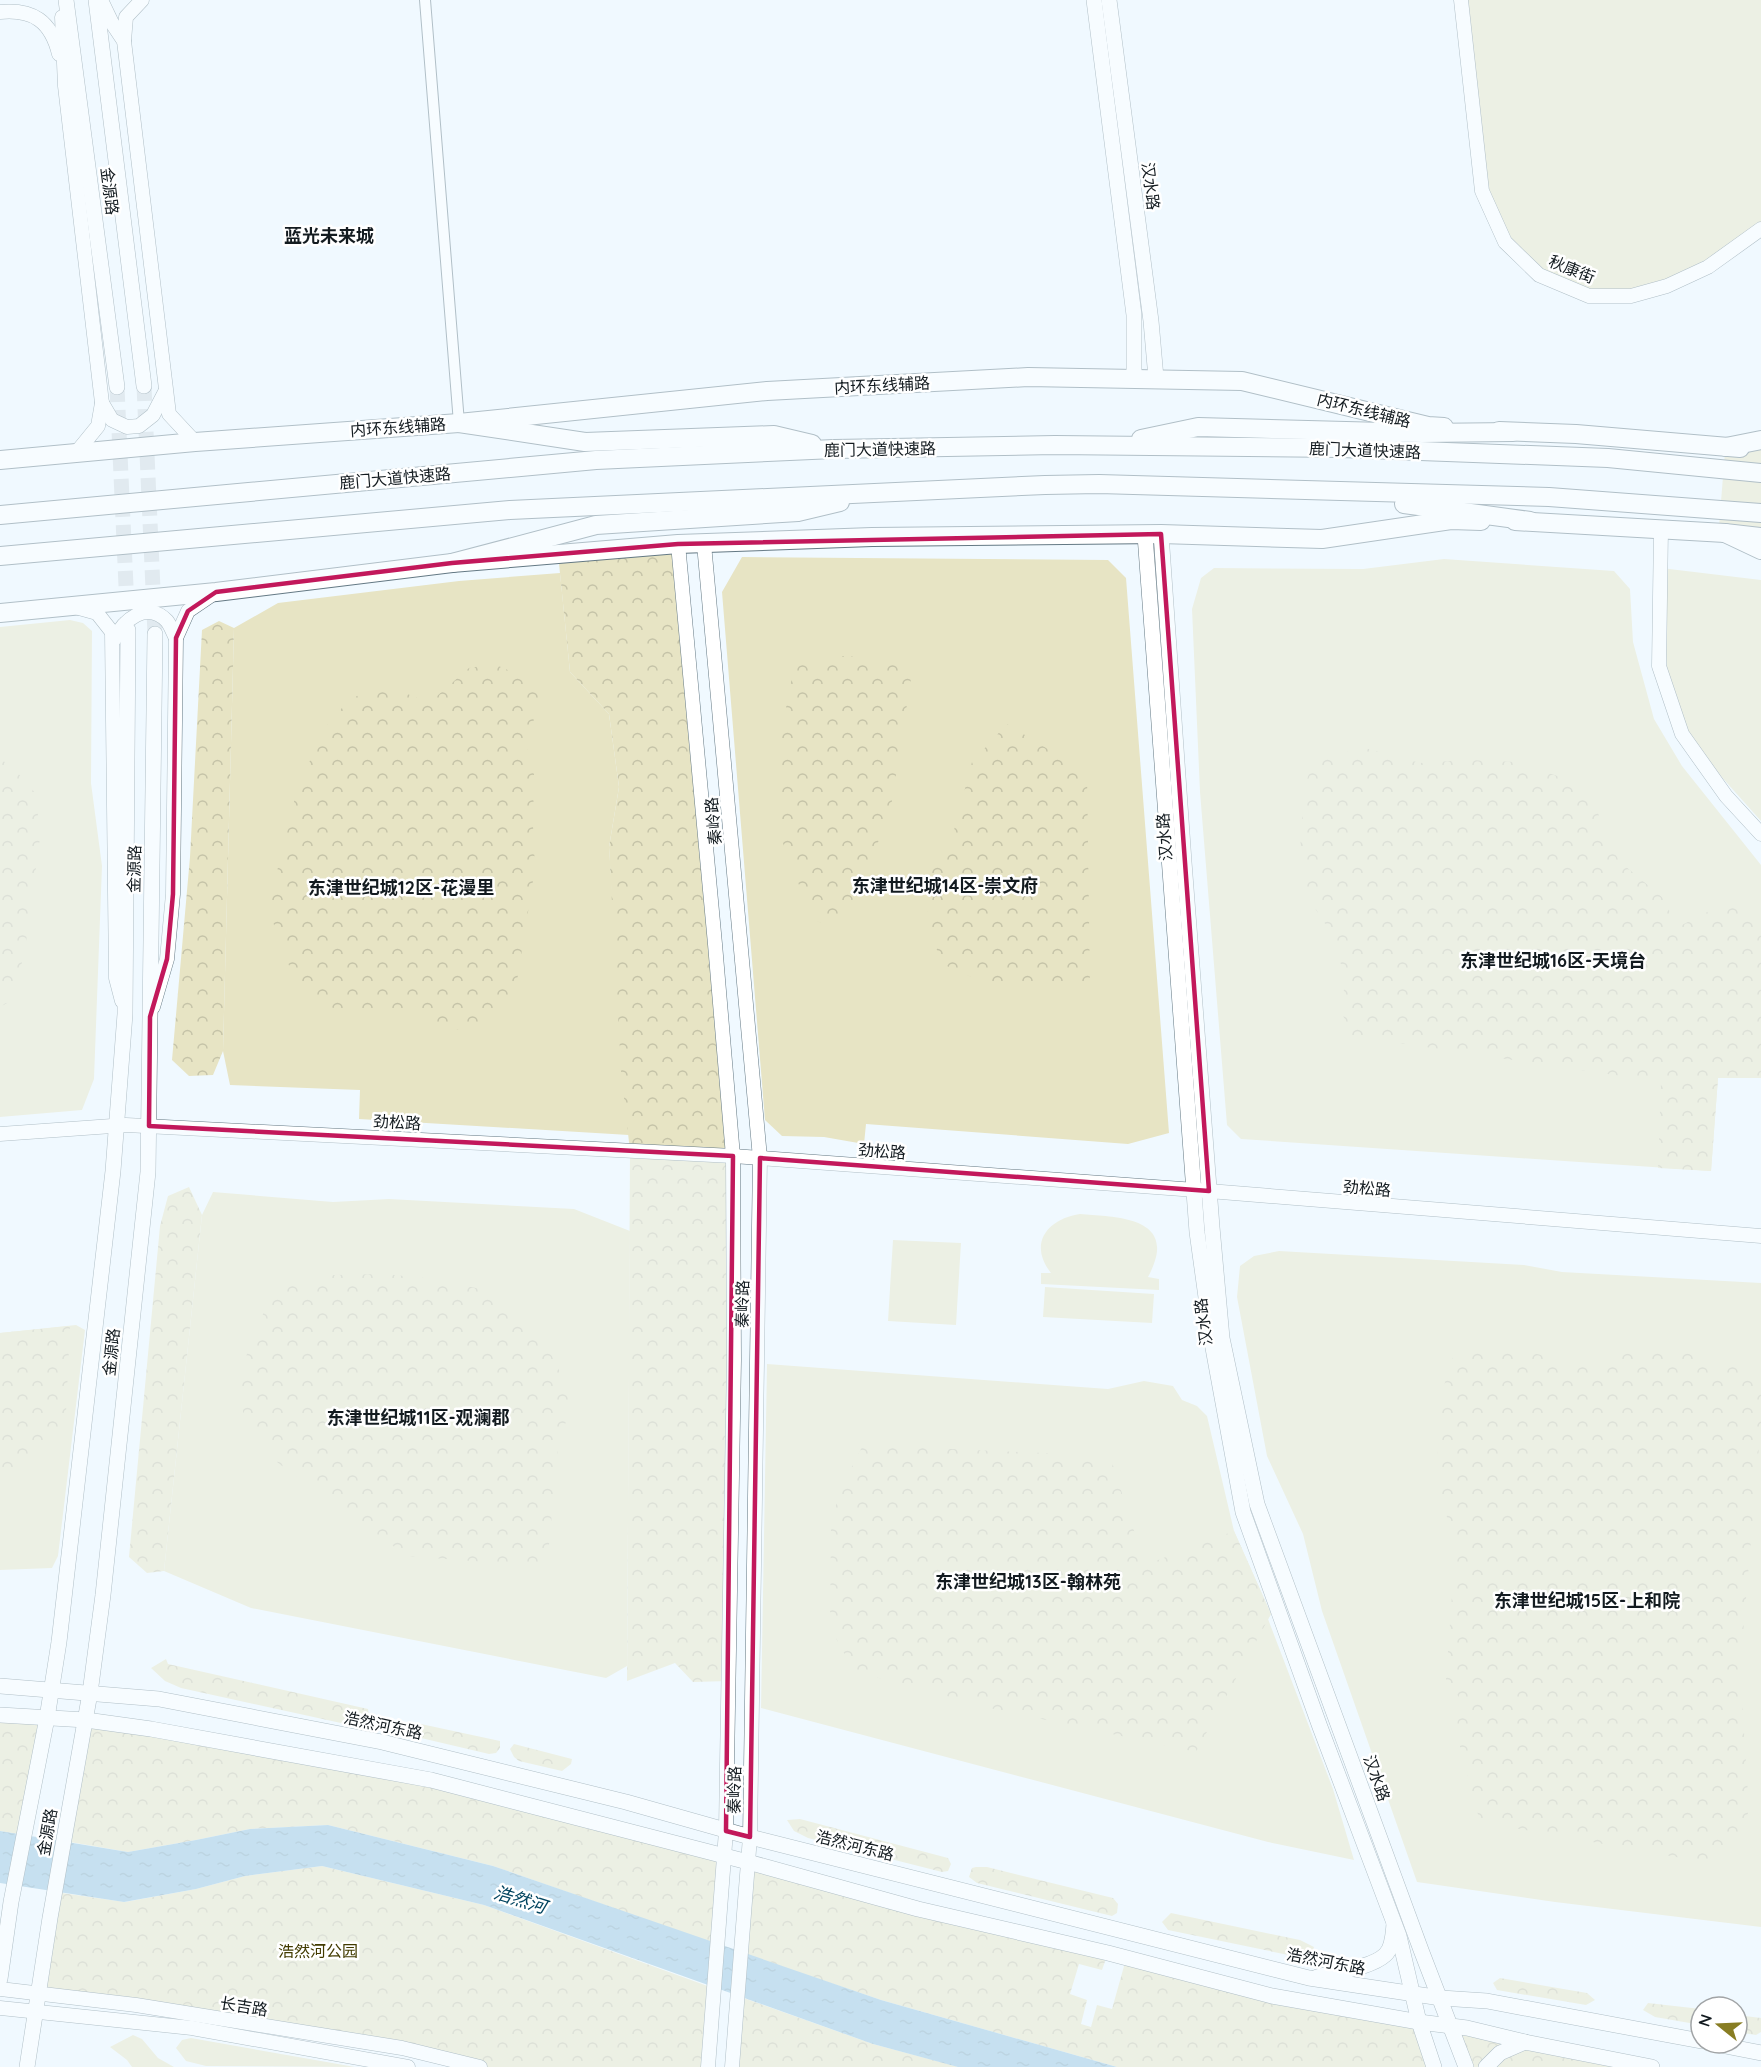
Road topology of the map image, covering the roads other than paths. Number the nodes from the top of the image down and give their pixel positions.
1 (62, 0) edge
2 (66, 0) edge
3 (96, 0) edge
4 (101, 0) edge
5 (142, 0) edge
6 (425, 0) edge
7 (1094, 0) edge
8 (1109, 0) edge
9 (1461, 0) edge
10 (0, 12) edge
11 (124, 41) junction
12 (65, 79) junction
13 (1761, 229) edge
14 (1134, 378) junction
15 (1156, 378) junction
16 (144, 386) tunnel mouth
17 (117, 387) tunnel mouth
18 (165, 392) junction
19 (102, 403) junction
20 (459, 423) junction
21 (1513, 432) junction
22 (1761, 440) edge
23 (195, 442) junction
24 (1107, 446) junction
25 (1726, 447) junction
26 (834, 449) junction
27 (1761, 449) edge
28 (76, 453) junction
29 (0, 460) edge
30 (1761, 472) edge
31 (1233, 488) junction
32 (879, 491) junction
33 (1761, 513) edge
34 (0, 515) edge
35 (1530, 522) junction
36 (1661, 530) junction
37 (1725, 533) junction
38 (1153, 534) junction
39 (1761, 537) edge
40 (704, 543) junction
41 (678, 544) junction
42 (1761, 550) edge
43 (0, 556) edge
44 (452, 563) junction
45 (216, 592) junction
46 (74, 606) junction
47 (0, 613) edge
48 (128, 630) tunnel mouth
49 (155, 634) tunnel mouth
50 (176, 638) junction
51 (112, 646) junction
52 (1761, 834) edge
53 (125, 1014) junction
54 (150, 1017) junction
55 (117, 1126) junction
56 (149, 1126) junction
57 (0, 1134) edge
58 (733, 1156) junction
59 (760, 1158) junction
60 (1202, 1191) junction
61 (1761, 1236) edge
62 (0, 1686) edge
63 (51, 1690) junction
64 (90, 1694) junction
65 (0, 1715) edge
66 (47, 1718) junction
67 (86, 1720) junction
68 (726, 1830) junction
69 (750, 1837) junction
70 (724, 1856) junction
71 (748, 1863) junction
72 (1394, 1921) junction
73 (1309, 1978) junction
74 (0, 1979) edge
75 (0, 1989) edge
76 (38, 1993) junction
77 (1412, 1994) junction
78 (1441, 1998) junction
79 (0, 2008) edge
80 (36, 2011) junction
81 (1419, 2022) junction
82 (1450, 2026) junction
83 (1689, 2039) edge
84 (1525, 2042) junction
85 (27, 2067) edge
86 (408, 2067) edge
87 (480, 2067) edge
88 (708, 2067) edge
89 (732, 2067) edge
90 (1434, 2067) edge
91 (1466, 2067) edge
92 (1486, 2067) edge
93 (1653, 2067) edge

1 - 12 street
2 - 17 main road, 金源路
3 - 16 main road, 金源路
4 - 11 street
5 - 11 street
6 - 20 street
7 - 14 main road, 汉水路
8 - 15 main road, 汉水路
9 - 13 street, 秋康街
10 - 12 street
11 - 18 street
12 - 19 street
14 - 15 main road, 内环东线辅路
14 - 20 main road, 内环东线辅路
15 - 21 main road, 内环东线辅路
18 - 19 street
18 - 23 street
19 - 28 street
20 - 23 main road, 内环东线辅路
20 - 26 main road
21 - 24 main road
21 - 25 main road, 内环东线辅路
22 - 25 main road
23 - 28 main road, 内环东线辅路
24 - 26 main road, 鹿门大道快速路
24 - 30 main road, 鹿门大道快速路
25 - 27 main road, 内环东线辅路
26 - 34 main road, 鹿门大道快速路
28 - 29 main road, 内环东线辅路
31 - 32 main road
31 - 33 main road
31 - 35 main road
32 - 43 main road
32 - 44 main road
35 - 36 main road
35 - 38 main road
36 - 37 main road
36 - 52 street
37 - 39 main road
37 - 42 main road
38 - 40 main road
38 - 60 main road, 汉水路
40 - 41 main road
40 - 59 street, 秦岭路
41 - 44 main road
41 - 58 street, 秦岭路
44 - 45 main road
45 - 46 main road
45 - 50 street
46 - 47 main road
46 - 51 street
48 - 53 main road, 金源路
49 - 54 main road, 金源路
50 - 51 street
50 - 54 street
51 - 53 street
53 - 55 main road, 金源路
54 - 56 main road, 金源路
55 - 56 street, 劲松路
55 - 57 street, 劲松路
55 - 63 main road, 金源路
56 - 58 street, 劲松路
56 - 64 main road, 金源路
58 - 59 street, 劲松路
58 - 68 street, 秦岭路
59 - 60 street, 劲松路
59 - 69 street, 秦岭路
60 - 61 street, 劲松路
60 - 72 main road, 汉水路
60 - 78 main road, 汉水路
62 - 63 main road, 浩然河东路
63 - 64 main road, 浩然河东路
63 - 66 main road, 金源路
64 - 67 main road, 金源路
64 - 68 main road, 浩然河东路
65 - 66 main road
66 - 67 main road
66 - 74 main road, 金源路
67 - 70 main road
67 - 76 main road, 金源路
68 - 69 main road, 浩然河东路
68 - 70 street, 秦岭路
69 - 71 street, 秦岭路
69 - 73 main road, 浩然河东路
70 - 71 main road
70 - 88 street, 秦岭路
71 - 81 main road
71 - 89 street, 秦岭路
72 - 73 main road
72 - 77 main road, 汉水路
73 - 77 main road, 浩然河东路
75 - 76 street, 长吉路
76 - 80 main road, 金源路
76 - 87 street, 长吉路
77 - 78 main road, 浩然河东路
77 - 81 main road, 汉水路
78 - 82 main road, 汉水路
78 - 83 main road, 浩然河东路
79 - 80 street, 长吉路
80 - 85 main road, 金源路
80 - 86 street, 长吉路
81 - 82 main road
81 - 90 main road, 汉水路
82 - 84 main road
82 - 91 main road, 汉水路
84 - 92 main road
84 - 93 main road

